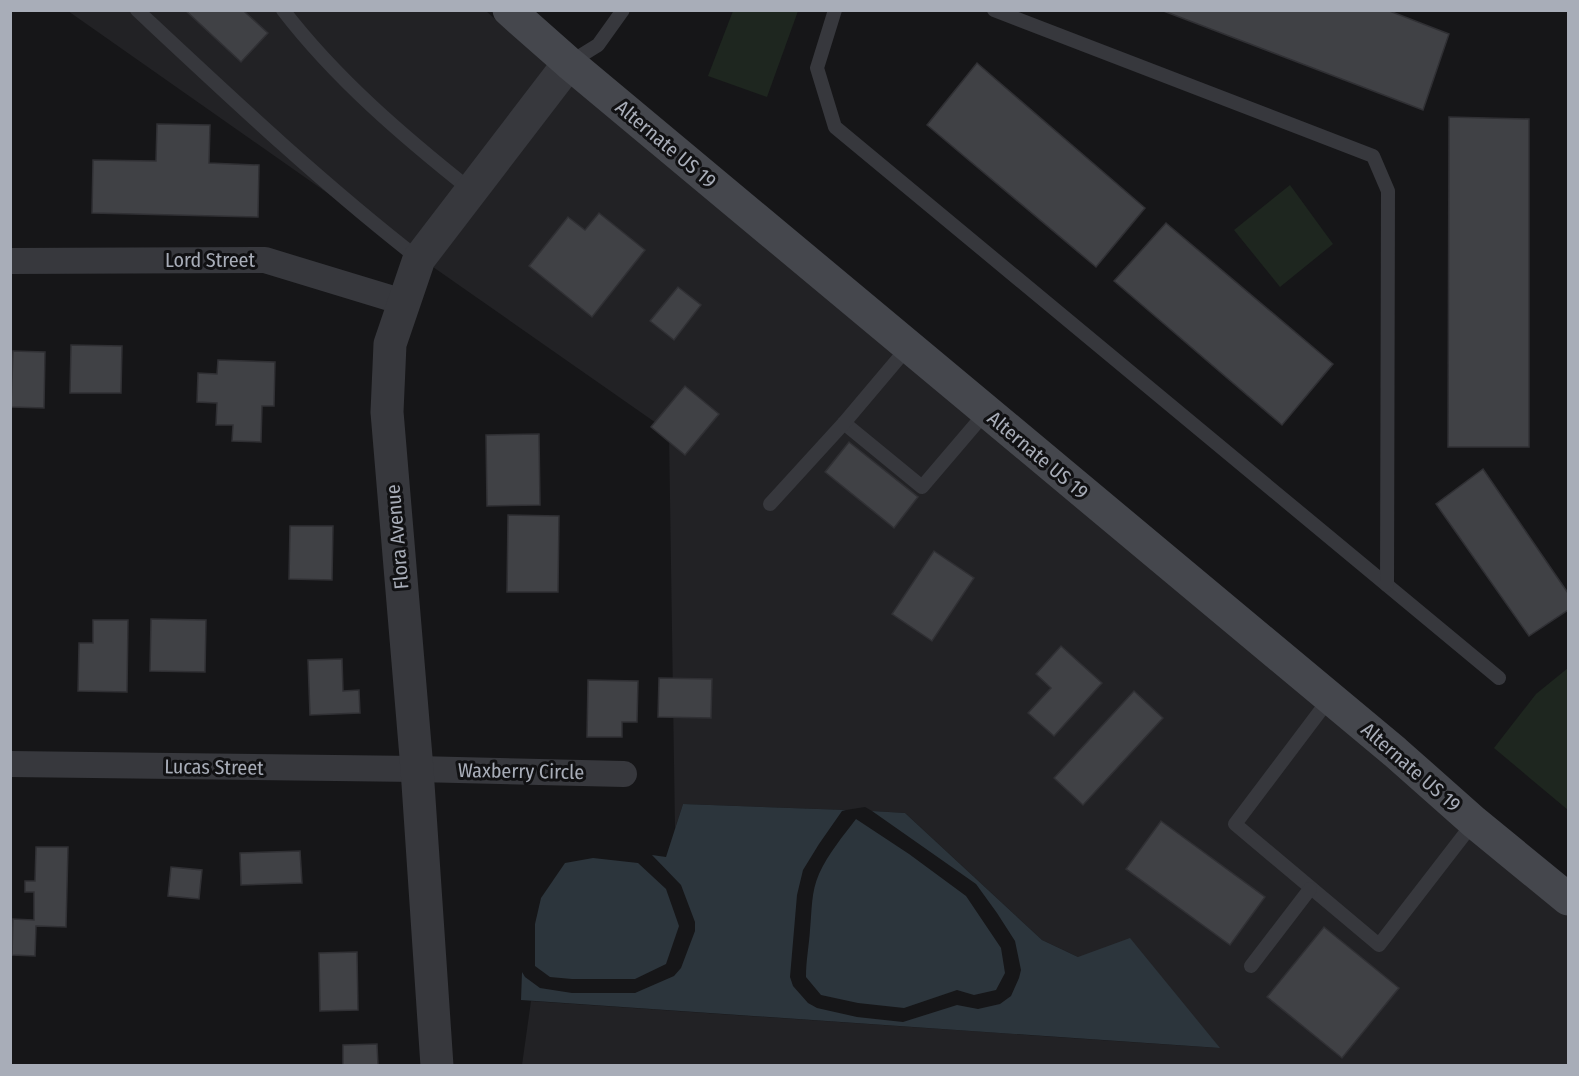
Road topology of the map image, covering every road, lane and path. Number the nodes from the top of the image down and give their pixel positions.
1 (137, 10) edge
2 (283, 10) edge
3 (509, 10) edge
4 (623, 10) edge
5 (835, 10) edge
6 (994, 10) edge
7 (569, 63) junction
8 (472, 190) junction
9 (419, 259) junction
10 (10, 261) edge
11 (403, 302) junction
12 (909, 346) junction
13 (986, 412) junction
14 (844, 423) junction
15 (770, 504) dead end
16 (1387, 585) junction
17 (1499, 678) dead end
18 (1330, 698) junction
19 (10, 764) edge
20 (417, 769) junction
21 (624, 774) dead end
22 (1474, 822) junction
23 (1310, 889) junction
24 (1569, 899) edge
25 (1251, 966) dead end
26 (437, 1065) edge

1 - 9 lane
2 - 8 lane
3 - 7 main road, Alternate US 19
4 - 7 lane
5 - 16 lane
6 - 16 lane
7 - 8 street, Flora Avenue
7 - 12 main road, Alternate US 19
8 - 9 street, Flora Avenue
9 - 11 street, Flora Avenue
10 - 11 street, Lord Street
11 - 20 street, Flora Avenue
12 - 13 main road, Alternate US 19
12 - 14 lane
13 - 14 lane
13 - 18 main road, Alternate US 19
14 - 15 lane
16 - 17 lane
18 - 22 main road, Alternate US 19
18 - 23 lane
19 - 20 street, Lucas Street
20 - 21 street, Waxberry Circle
20 - 26 street, Flora Avenue
22 - 23 lane
22 - 24 main road, Alternate US 19
23 - 25 lane

